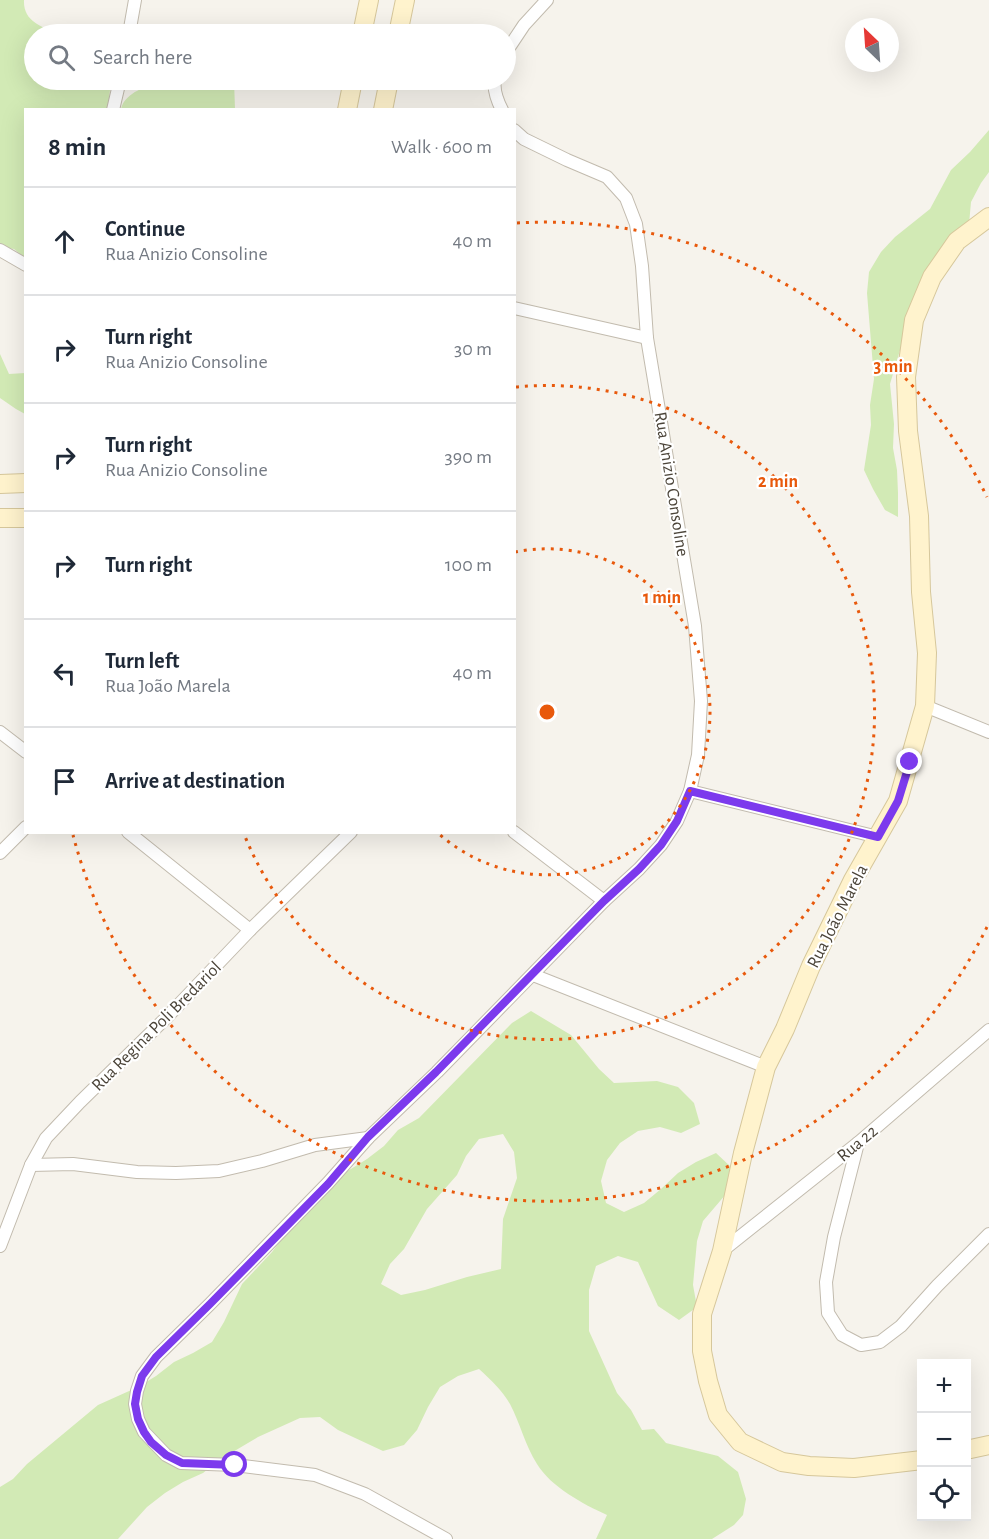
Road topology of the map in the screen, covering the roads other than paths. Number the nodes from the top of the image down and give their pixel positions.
1 (135, 0) edge
2 (369, 0) edge
3 (405, 0) edge
4 (547, 0) edge
5 (131, 24) edge
6 (364, 24) edge
7 (400, 24) edge
8 (516, 37) edge
9 (118, 90) edge
10 (351, 90) edge
11 (387, 90) edge
12 (496, 90) edge
13 (113, 108) edge
14 (347, 108) edge
15 (383, 108) edge
16 (501, 108) edge
17 (516, 132) edge
18 (989, 217) edge
19 (0, 250) edge
20 (24, 264) edge
21 (516, 308) edge
22 (647, 338) junction
23 (0, 483) edge
24 (24, 483) edge
25 (0, 518) edge
26 (24, 518) edge
27 (925, 706) junction
28 (0, 732) edge
29 (989, 732) edge
30 (24, 750) edge
31 (690, 791) junction
32 (24, 829) edge
33 (130, 834) edge
34 (349, 834) edge
35 (516, 834) edge
36 (878, 837) junction
37 (0, 853) edge
38 (604, 901) junction
39 (250, 930) junction
40 (533, 975) junction
41 (989, 1030) edge
42 (766, 1067) junction
43 (368, 1137) junction
44 (858, 1143) junction
45 (31, 1166) junction
46 (989, 1233) edge
47 (0, 1246) edge
48 (722, 1251) junction
49 (989, 1445) edge
50 (971, 1449) edge
51 (917, 1460) edge
52 (446, 1539) edge

1 - 5 street
2 - 6 street
3 - 7 street
4 - 8 street
9 - 13 street
10 - 14 street
11 - 15 street
12 - 16 street
17 - 22 street, Rua Anizio Consoline
18 - 27 street, Rua João Marela
19 - 20 street
21 - 22 street
22 - 31 street, Rua Anizio Consoline
23 - 24 street
25 - 26 street
27 - 29 street
27 - 36 street, Rua João Marela
28 - 30 street
31 - 36 street
31 - 38 street, Rua Anizio Consoline
32 - 37 street
33 - 39 street
34 - 39 street, Rua Regina Poli Bredariol
35 - 38 street
36 - 42 street, Rua João Marela
38 - 40 street, Rua Anizio Consoline
39 - 45 street, Rua Regina Poli Bredariol
40 - 42 street
40 - 43 street, Rua Anizio Consoline
41 - 44 street, Rua 22
42 - 48 street, Rua João Marela
43 - 45 street
43 - 52 street, Rua Anizio Consoline
44 - 46 street
44 - 48 street, Rua 22
45 - 47 street, Rua Regina Poli Bredariol
48 - 51 street, Rua João Marela
49 - 50 street

